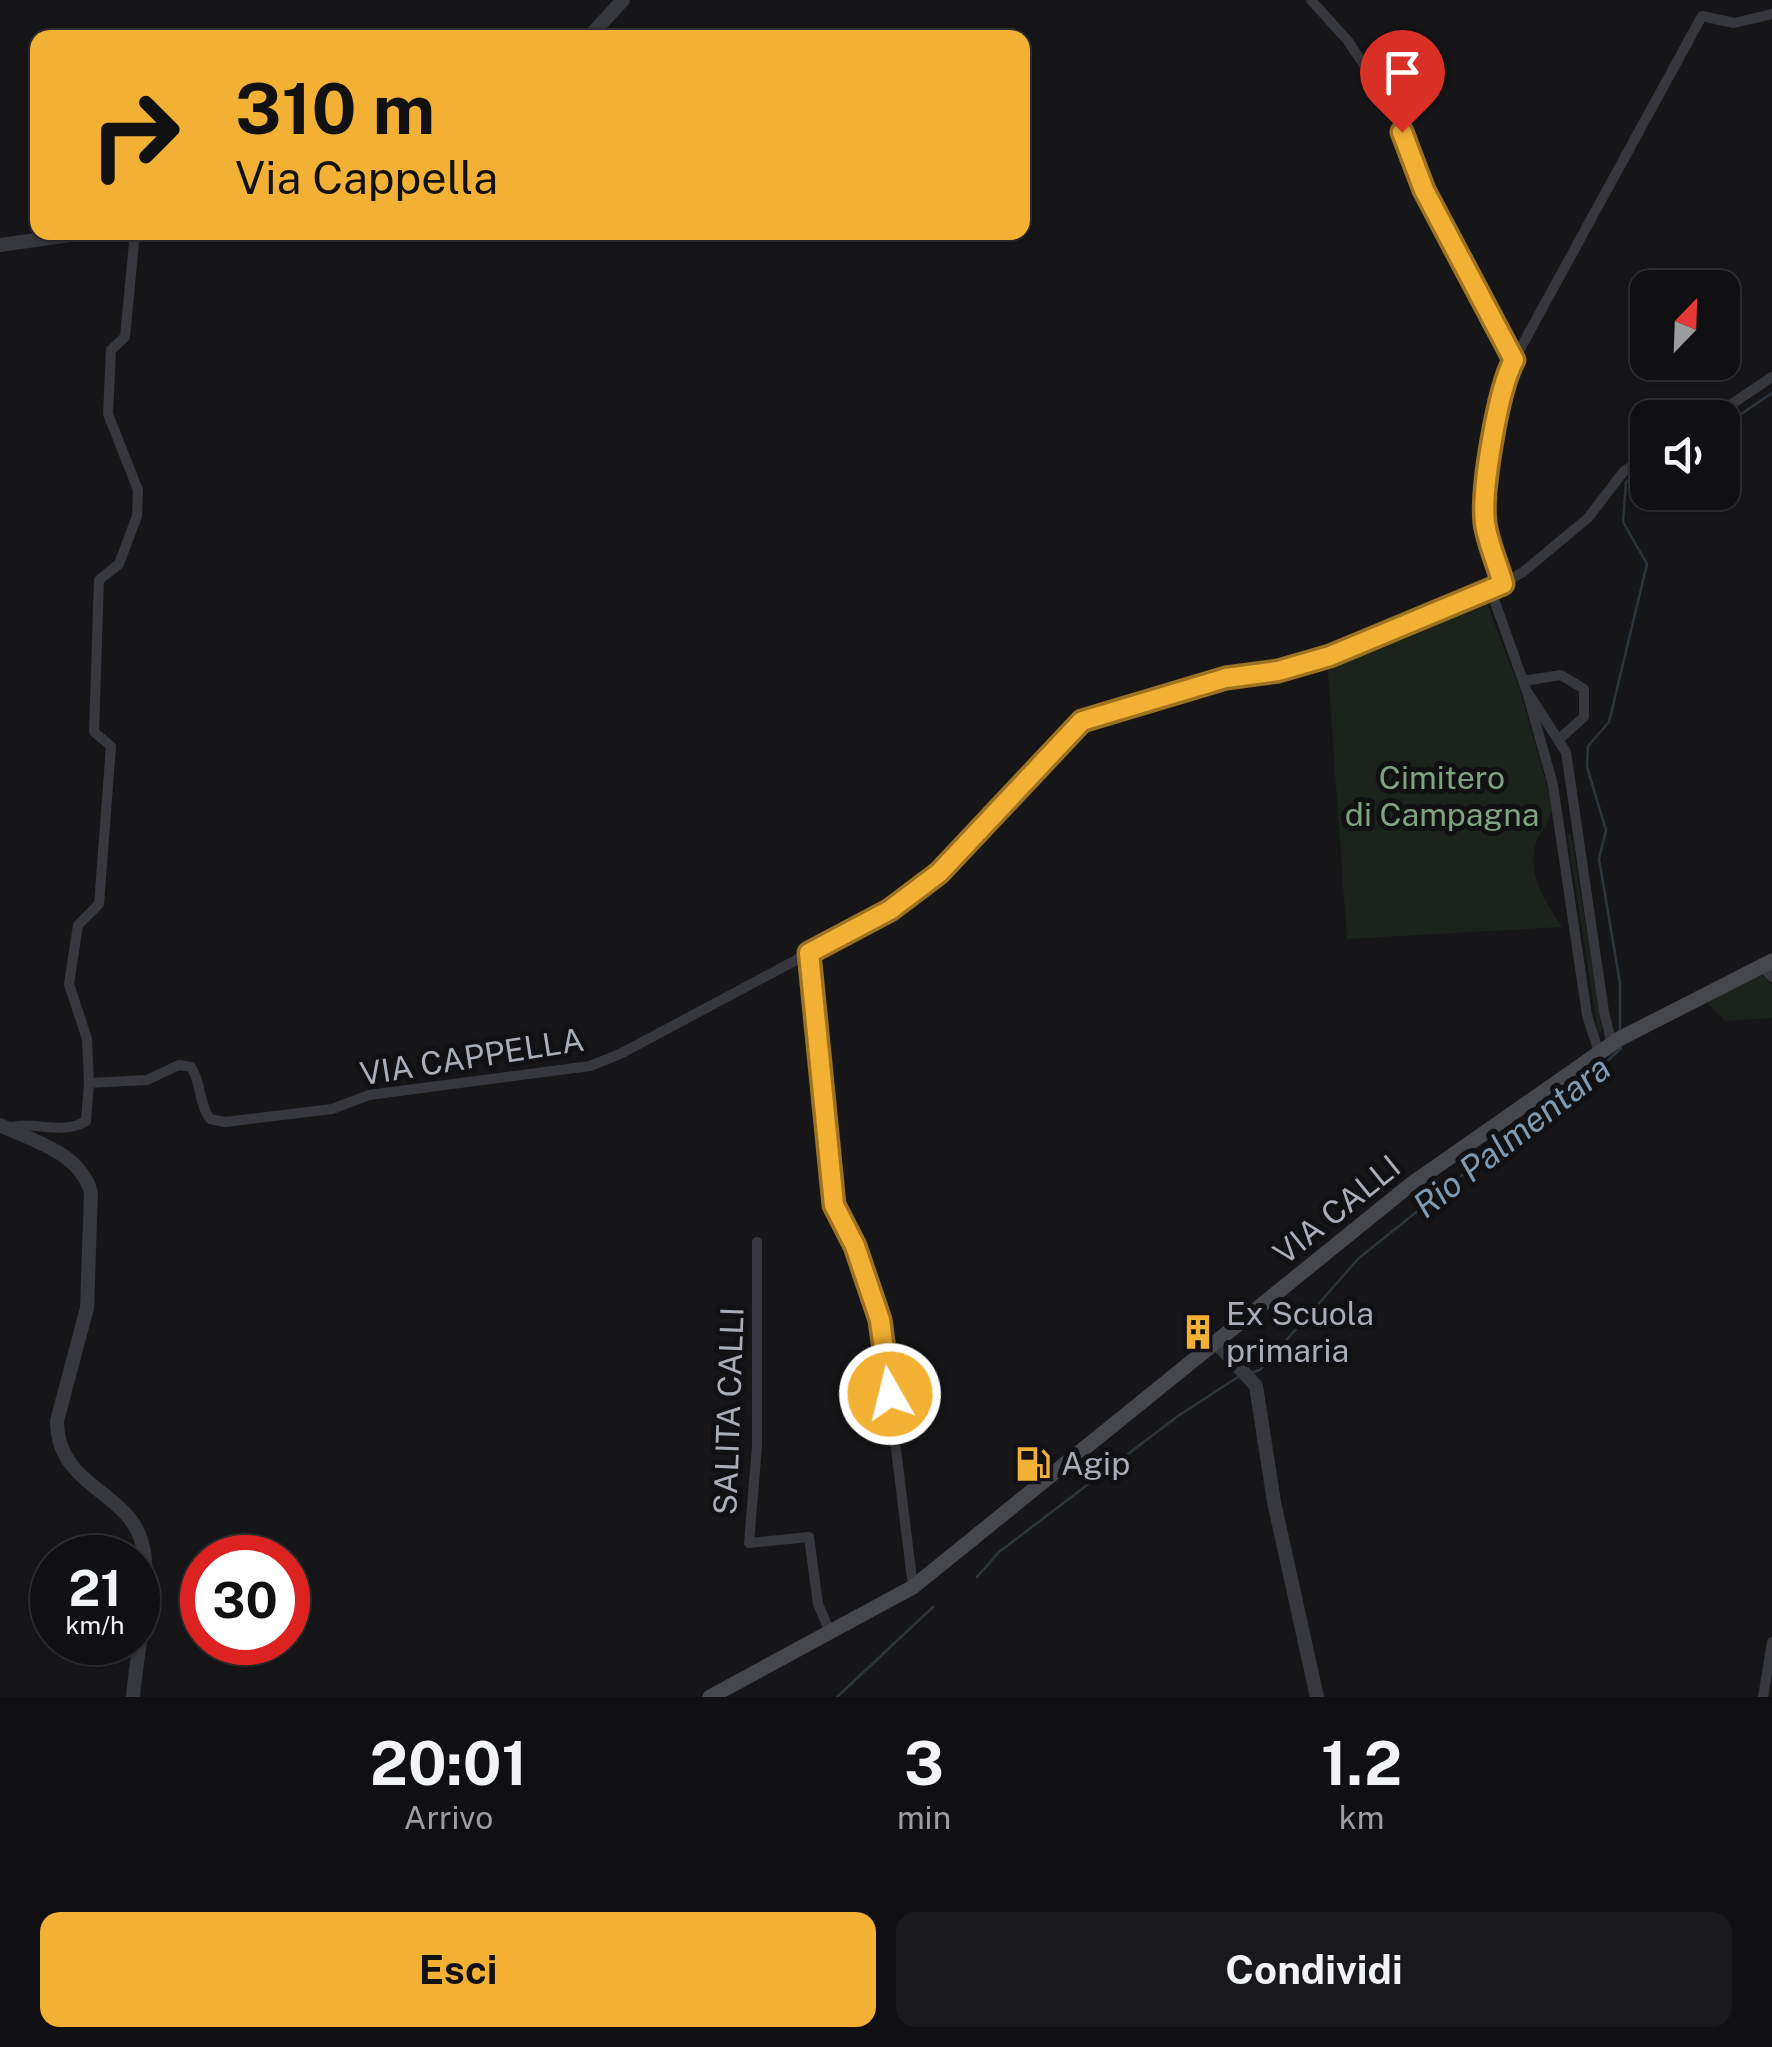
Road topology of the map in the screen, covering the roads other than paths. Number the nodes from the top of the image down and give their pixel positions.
1 (623, 0) edge
2 (1310, 0) edge
3 (1772, 14) edge
4 (595, 30) edge
5 (30, 240) edge
6 (135, 240) edge
7 (0, 244) edge
8 (1514, 360) junction
9 (1772, 376) edge
10 (1737, 400) edge
11 (1630, 467) edge
12 (1503, 584) junction
13 (1491, 592) junction
14 (1525, 686) junction
15 (1559, 739) junction
16 (809, 953) junction
17 (1768, 968) edge
18 (1610, 1045) junction
19 (88, 1083) junction
20 (4, 1127) edge
21 (757, 1242) dead end
22 (1216, 1342) junction
23 (912, 1588) junction
24 (830, 1632) junction
25 (1772, 1642) edge
26 (133, 1697) edge
27 (710, 1697) edge
28 (1317, 1697) edge
29 (1763, 1697) edge

1 - 4 street
2 - 8 street
3 - 8 street
5 - 7 street
6 - 19 street
8 - 12 street
9 - 10 street
11 - 12 street, VIA CAPPELLA
12 - 13 street, VIA CAPPELLA
13 - 14 street
13 - 16 street, VIA CAPPELLA
14 - 15 street
14 - 15 street
14 - 18 street
15 - 18 street
16 - 19 street, VIA CAPPELLA
16 - 23 street
17 - 18 main road, VIA CALLI
18 - 22 main road, VIA CALLI
19 - 20 street
20 - 26 street
21 - 24 street, SALITA CALLI
22 - 23 main road, VIA CALLI
22 - 28 street
23 - 24 main road, VIA CALLI
24 - 27 main road, VIA CALLI
25 - 29 street

